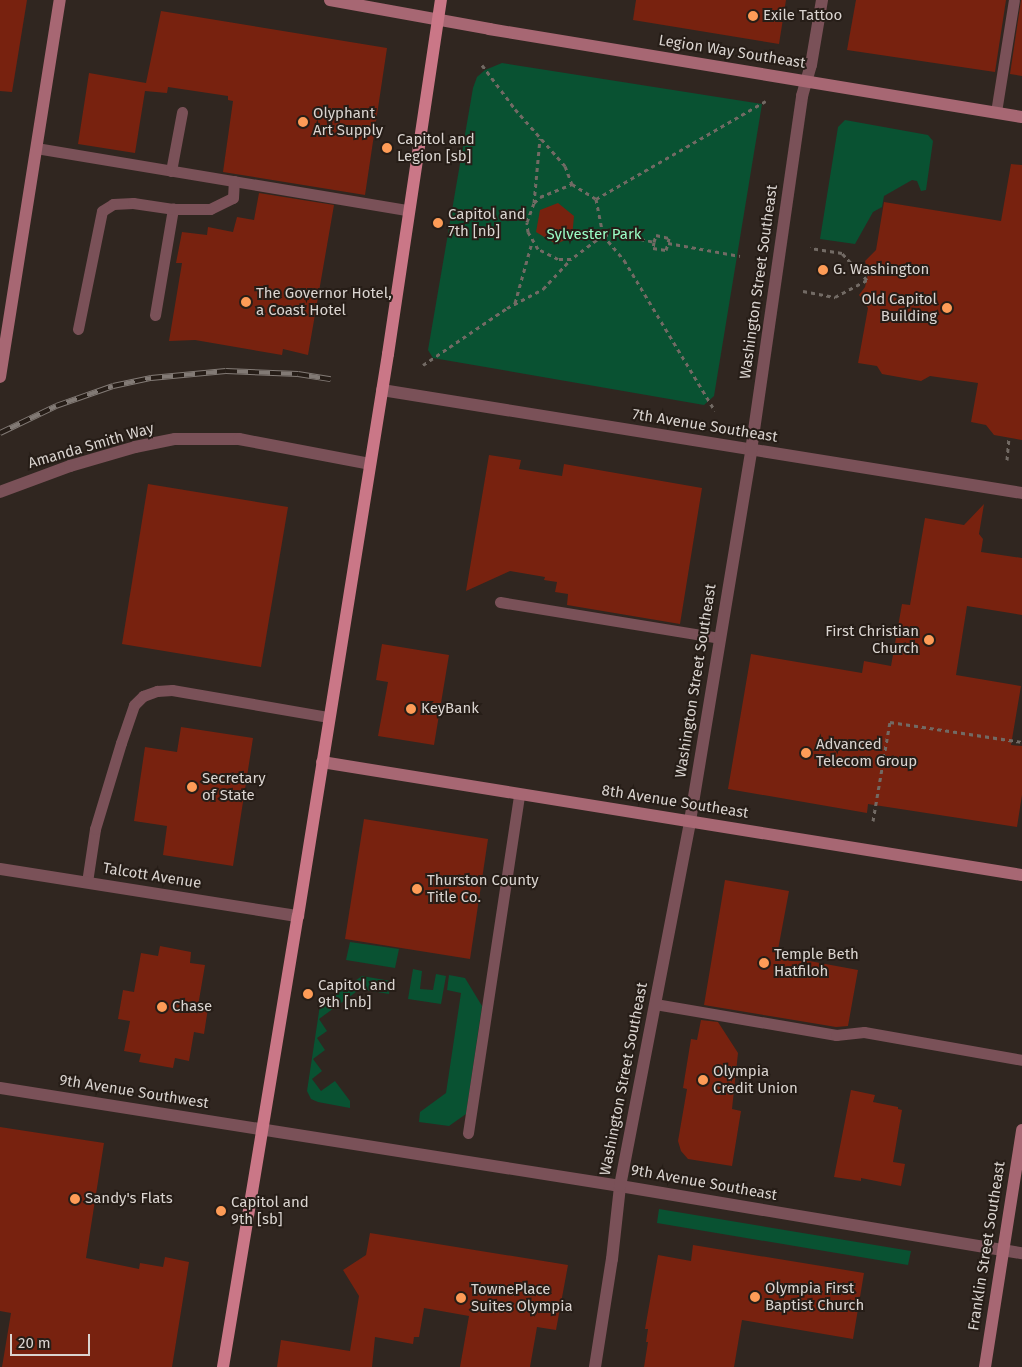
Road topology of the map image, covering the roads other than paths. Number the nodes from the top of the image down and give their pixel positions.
1 (60, 0) edge
2 (330, 0) edge
3 (441, 0) edge
4 (822, 0) edge
5 (1014, 0) edge
6 (438, 20) junction
7 (807, 81) junction
8 (182, 112) dead end
9 (996, 112) junction
10 (1022, 117) edge
11 (36, 148) junction
12 (171, 171) junction
13 (234, 181) junction
14 (173, 209) junction
15 (408, 210) junction
16 (155, 315) dead end
17 (78, 329) dead end
18 (2, 342) edge
19 (0, 377) edge
20 (382, 390) junction
21 (751, 450) junction
22 (370, 464) junction
23 (0, 492) edge
24 (1022, 493) edge
25 (500, 602) dead end
26 (719, 638) junction
27 (329, 717) junction
28 (322, 762) junction
29 (519, 794) junction
30 (690, 821) junction
31 (0, 869) edge
32 (1022, 875) edge
33 (87, 882) junction
34 (298, 916) junction
35 (655, 1004) junction
36 (1022, 1060) edge
37 (0, 1088) edge
38 (262, 1128) junction
39 (1022, 1130) edge
40 (468, 1133) dead end
41 (620, 1186) junction
42 (1003, 1251) junction
43 (1022, 1253) edge
44 (222, 1367) edge
45 (595, 1367) edge
46 (985, 1367) edge

1 - 11 street
2 - 6 street, Legion Way Southeast
3 - 6 main road
4 - 7 street, Washington Street Southeast
5 - 9 lane
6 - 7 street, Legion Way Southeast
6 - 15 main road
7 - 9 street, Legion Way Southeast
7 - 21 street, Washington Street Southeast
8 - 12 lane
9 - 10 street, Legion Way Southeast
11 - 12 lane
11 - 18 street
12 - 13 lane
13 - 14 lane
13 - 15 lane
14 - 16 lane
14 - 17 lane
15 - 20 main road
18 - 19 street
20 - 21 street, 7th Avenue Southeast
20 - 22 main road
21 - 24 street, 7th Avenue Southeast
21 - 26 street, Washington Street Southeast
22 - 23 street, Amanda Smith Way
22 - 27 main road
25 - 26 lane
26 - 30 street, Washington Street Southeast
27 - 28 main road
27 - 33 lane
28 - 29 street, 8th Avenue Southeast
28 - 34 main road
29 - 30 street, 8th Avenue Southeast
29 - 40 lane
30 - 32 street, 8th Avenue Southeast
30 - 35 street, Washington Street Southeast
31 - 33 street, Talcott Avenue
33 - 34 street, Talcott Avenue
34 - 38 main road
35 - 36 lane
35 - 41 street, Washington Street Southeast
37 - 38 street, 9th Avenue Southwest
38 - 41 street, 9th Avenue Southeast
38 - 44 main road
39 - 42 street, Franklin Street Southeast
41 - 42 street, 9th Avenue Southeast
41 - 45 street, Washington Street Southeast
42 - 43 street, 9th Avenue Southeast
42 - 46 street, Franklin Street Southeast

